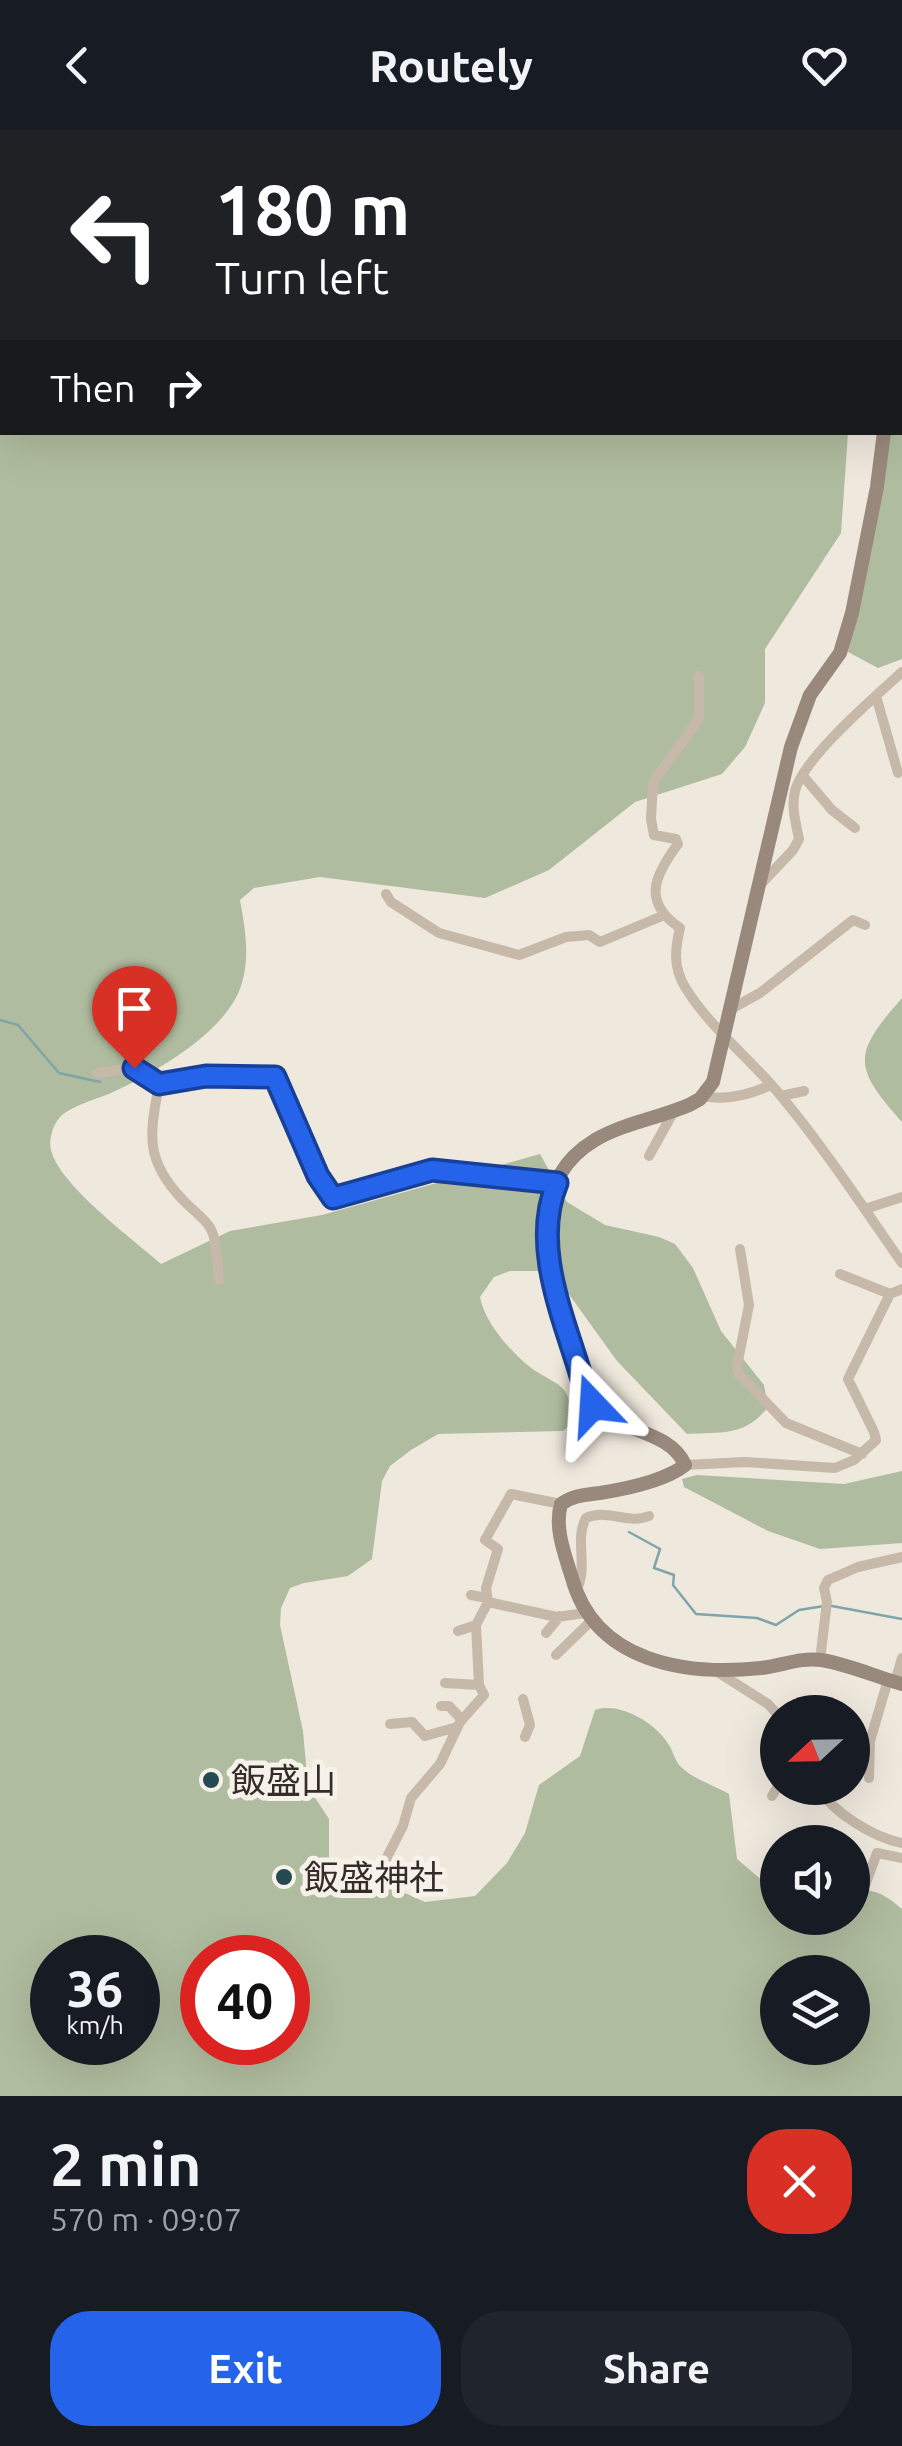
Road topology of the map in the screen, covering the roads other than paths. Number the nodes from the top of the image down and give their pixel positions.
1 (884, 435) edge
2 (902, 672) edge
3 (699, 676) dead end
4 (876, 696) junction
5 (898, 772) dead end
6 (802, 776) junction
7 (856, 828) dead end
8 (759, 886) junction
9 (386, 894) dead end
10 (662, 916) junction
11 (865, 925) dead end
12 (676, 963) junction
13 (662, 969) dead end
14 (731, 1009) junction
15 (724, 1035) junction
16 (97, 1073) dead end
17 (159, 1084) junction
18 (771, 1085) junction
19 (804, 1091) dead end
20 (703, 1096) junction
21 (781, 1096) junction
22 (674, 1111) junction
23 (655, 1151) dead end
24 (557, 1183) junction
25 (902, 1197) edge
26 (864, 1209) junction
27 (896, 1248) edge
28 (740, 1249) dead end
29 (902, 1264) edge
30 (840, 1274) dead end
31 (219, 1280) dead end
32 (902, 1288) edge
33 (890, 1294) junction
34 (862, 1454) junction
35 (686, 1465) junction
36 (561, 1504) junction
37 (649, 1516) dead end
38 (902, 1557) edge
39 (575, 1590) junction
40 (471, 1595) dead end
41 (487, 1600) junction
42 (560, 1616) junction
43 (588, 1617) junction
44 (476, 1625) junction
45 (458, 1632) dead end
46 (546, 1633) dead end
47 (556, 1655) dead end
48 (902, 1658) edge
49 (820, 1660) junction
50 (716, 1672) junction
51 (895, 1682) edge
52 (445, 1683) dead end
53 (479, 1685) junction
54 (522, 1699) dead end
55 (760, 1699) edge
56 (441, 1706) dead end
57 (390, 1724) dead end
58 (460, 1724) junction
59 (525, 1737) dead end
60 (870, 1741) edge
61 (837, 1805) edge
62 (902, 1843) edge
63 (902, 1858) edge
64 (870, 1870) edge
65 (357, 1876) dead end

1 - 8 street
2 - 4 street
3 - 10 street
4 - 5 street
4 - 6 street
6 - 7 street
6 - 8 street
8 - 14 street
9 - 10 street
10 - 12 street
11 - 14 street
12 - 13 street
12 - 15 street
14 - 15 street
15 - 18 street
15 - 20 street
16 - 17 street
17 - 24 street
17 - 31 street
18 - 20 street
18 - 21 street
19 - 21 street
20 - 22 street
21 - 26 street
22 - 23 street
22 - 24 street
24 - 35 street
25 - 26 street
26 - 27 street
27 - 29 street
28 - 34 street
30 - 33 street
32 - 33 street
33 - 34 street
34 - 35 street
35 - 36 street
36 - 39 street
36 - 41 street
37 - 39 street
38 - 49 street
39 - 43 street
40 - 41 street
41 - 42 street
41 - 44 street
42 - 43 street
42 - 46 street
43 - 47 street
43 - 50 street
44 - 45 street
44 - 53 street
48 - 51 street
49 - 50 street
49 - 51 street
50 - 55 street
51 - 60 street
52 - 53 street
53 - 58 street
54 - 59 street
56 - 58 street
57 - 58 street
58 - 65 street
61 - 62 street
63 - 64 street

